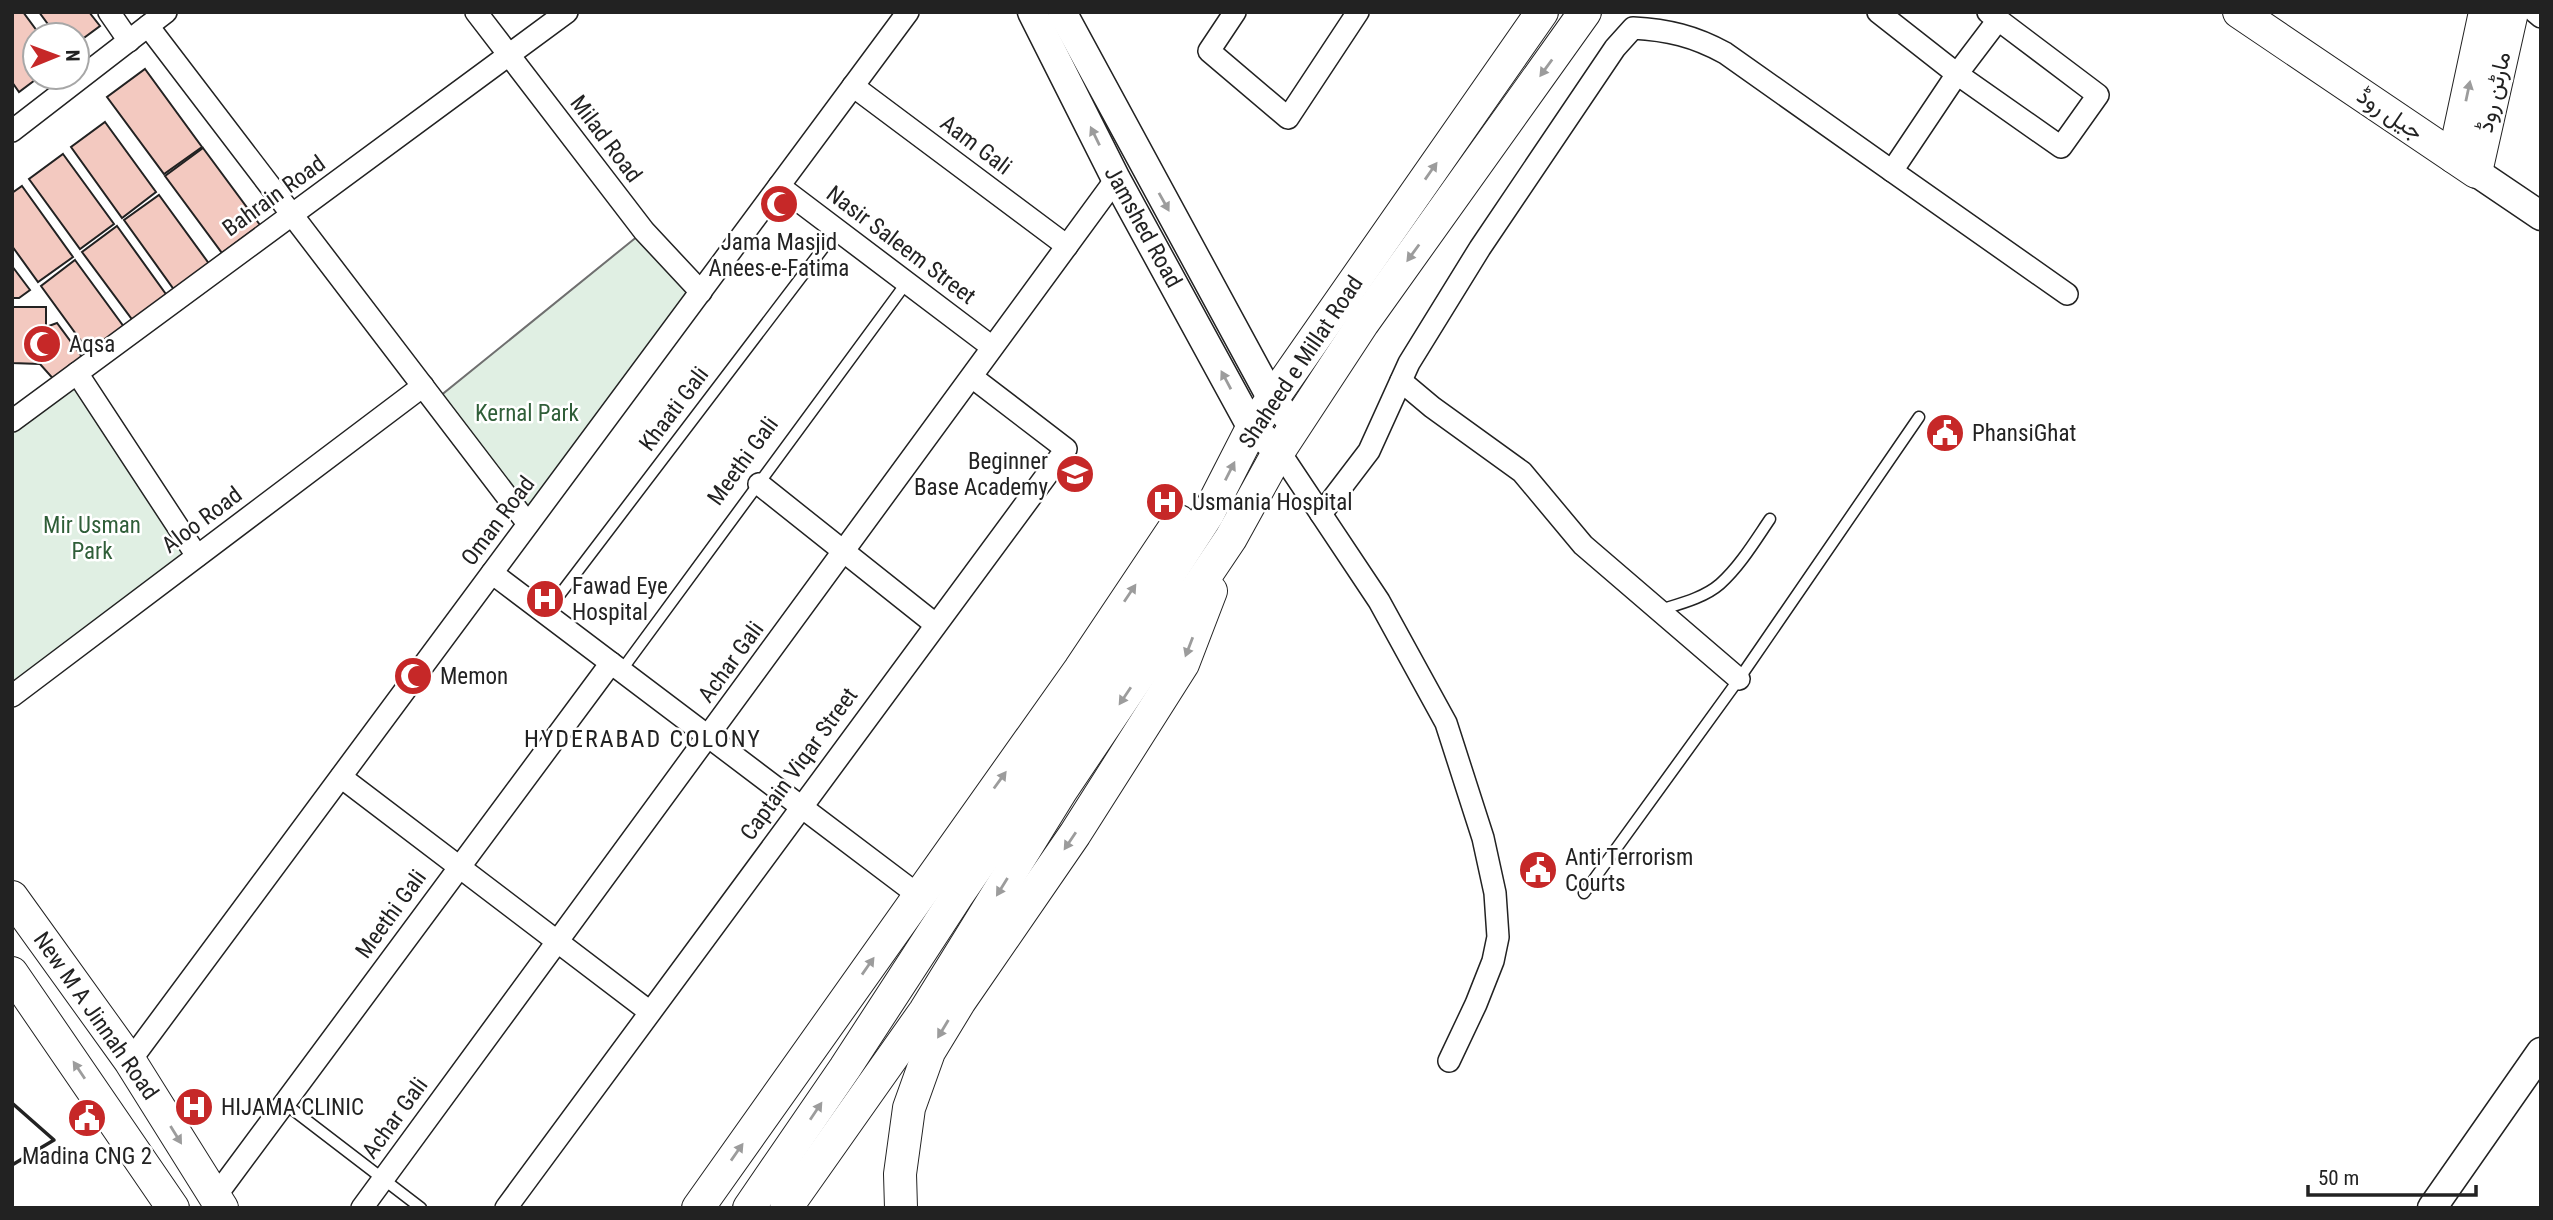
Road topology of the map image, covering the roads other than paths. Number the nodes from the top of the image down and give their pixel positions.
1 (109, 12) edge
2 (166, 12) edge
3 (476, 12) edge
4 (566, 12) edge
5 (908, 12) edge
6 (1032, 12) edge
7 (1062, 12) edge
8 (1236, 12) edge
9 (1358, 12) edge
10 (1542, 12) edge
11 (1585, 12) edge
12 (1878, 12) edge
13 (2239, 12) edge
14 (2484, 12) edge
15 (2512, 12) edge
16 (2535, 12) edge
17 (1993, 16) edge
18 (2541, 17) edge
19 (148, 26) junction
20 (129, 41) junction
21 (509, 55) junction
22 (1957, 74) junction
23 (853, 86) junction
24 (12, 131) edge
25 (2465, 165) junction
26 (1892, 171) junction
27 (1116, 179) junction
28 (779, 186) junction
29 (292, 215) junction
30 (2541, 216) edge
31 (837, 230) junction
32 (1067, 246) junction
33 (906, 282) junction
34 (701, 292) junction
35 (2067, 294) dead end
36 (992, 347) junction
37 (77, 373) junction
38 (972, 377) junction
39 (1401, 381) junction
40 (423, 386) junction
41 (1272, 399) junction
42 (1919, 417) dead end
43 (12, 421) edge
44 (1272, 436) junction
45 (759, 484) junction
46 (1208, 514) junction
47 (1321, 514) junction
48 (1770, 519) dead end
49 (528, 524) junction
50 (1231, 538) junction
51 (845, 551) junction
52 (197, 556) junction
53 (492, 573) junction
54 (1657, 611) junction
55 (545, 614) junction
56 (935, 624) junction
57 (616, 667) junction
58 (1739, 680) junction
59 (12, 696) edge
60 (709, 737) junction
61 (341, 777) junction
62 (800, 806) junction
63 (459, 867) junction
64 (1584, 893) dead end
65 (918, 895) junction
66 (12, 897) edge
67 (558, 942) junction
68 (12, 973) edge
69 (650, 1012) junction
70 (2541, 1052) edge
71 (130, 1061) junction
72 (1449, 1061) dead end
73 (284, 1102) junction
74 (383, 1179) junction
75 (218, 1202) edge
76 (173, 1208) edge
77 (362, 1208) edge
78 (421, 1208) edge
79 (506, 1208) edge
80 (698, 1208) edge
81 (749, 1208) edge
82 (786, 1208) edge
83 (901, 1208) edge
84 (2432, 1208) edge

1 - 20 street
2 - 19 street
3 - 21 street, Milad Road
4 - 21 street, Bahrain Road
5 - 23 street, Oman Road
27 -> 6 main road, Jamshed Road
7 -> 41 main road, Jamshed Road
8 - 9 street
41 -> 10 main road, Shaheed e Millat Road
11 -> 44 main road, Shaheed e Millat Road
12 - 22 street
13 - 25 main road, جیل روڈ
25 -> 14 main road, مارٹن روڈ
15 - 25 main road, مارٹن روڈ
16 - 18 street
17 - 22 street
17 - 22 street
19 - 20 street
19 - 29 street
20 - 24 street
21 - 29 street, Bahrain Road
21 - 34 street, Milad Road
22 - 26 street
23 - 28 street, Oman Road
23 - 32 street, Aam Gali
25 - 30 main road, جیل روڈ
26 - 35 street
26 - 39 street
27 - 32 street, Achar Gali
44 -> 27 main road, Jamshed Road
28 - 31 street, Nasir Saleem Street
28 - 34 street, Oman Road
29 - 37 street, Bahrain Road
29 - 40 street
31 - 33 street, Nasir Saleem Street
31 - 55 lane, Khaati Gali
32 - 36 street, Achar Gali
33 - 36 street, Nasir Saleem Street
33 - 45 lane, Meethi Gali
34 - 49 street, Oman Road
36 - 38 street, Achar Gali
37 - 43 street, Bahrain Road
37 - 52 street
38 - 51 street, Achar Gali
38 - 56 street, Captain Viqar Street
39 - 47 street
39 - 54 street
40 - 49 street
40 - 52 street, Aloo Road
41 - 44 main road, Shaheed e Millat Road
42 - 58 lane
46 -> 44 main road, Shaheed e Millat Road
44 - 47 street
44 - 50 main road
45 - 51 street
45 - 57 lane, Meethi Gali
65 -> 46 main road
81 -> 46 main road, Shaheed e Millat Road
47 - 72 street
48 - 54 lane
49 - 53 street, Oman Road
50 -> 82 main road
50 -> 83 main road
51 - 56 street
51 - 60 street, Achar Gali
52 - 59 street, Aloo Road
53 - 55 street
53 - 61 street, Oman Road
54 - 58 street
55 - 57 street
56 - 62 street, Captain Viqar Street
57 - 60 street
57 - 63 street, Meethi Gali
58 - 64 lane
60 - 62 street
60 - 67 street, Achar Gali
61 - 63 street
61 - 71 street, Oman Road
62 - 65 street
62 - 69 street, Captain Viqar Street
63 - 67 street
63 - 73 street, Meethi Gali
80 -> 65 main road
66 - 71 main road, New M A Jinnah Road
67 - 69 street
67 - 74 street, Achar Gali
76 -> 68 main road, New M A Jinnah Road
69 - 79 street, Captain Viqar Street
70 - 84 main road
71 -> 75 main road, New M A Jinnah Road
73 - 74 lane
73 - 75 street, Meethi Gali
74 - 77 street, Achar Gali
74 - 78 lane

